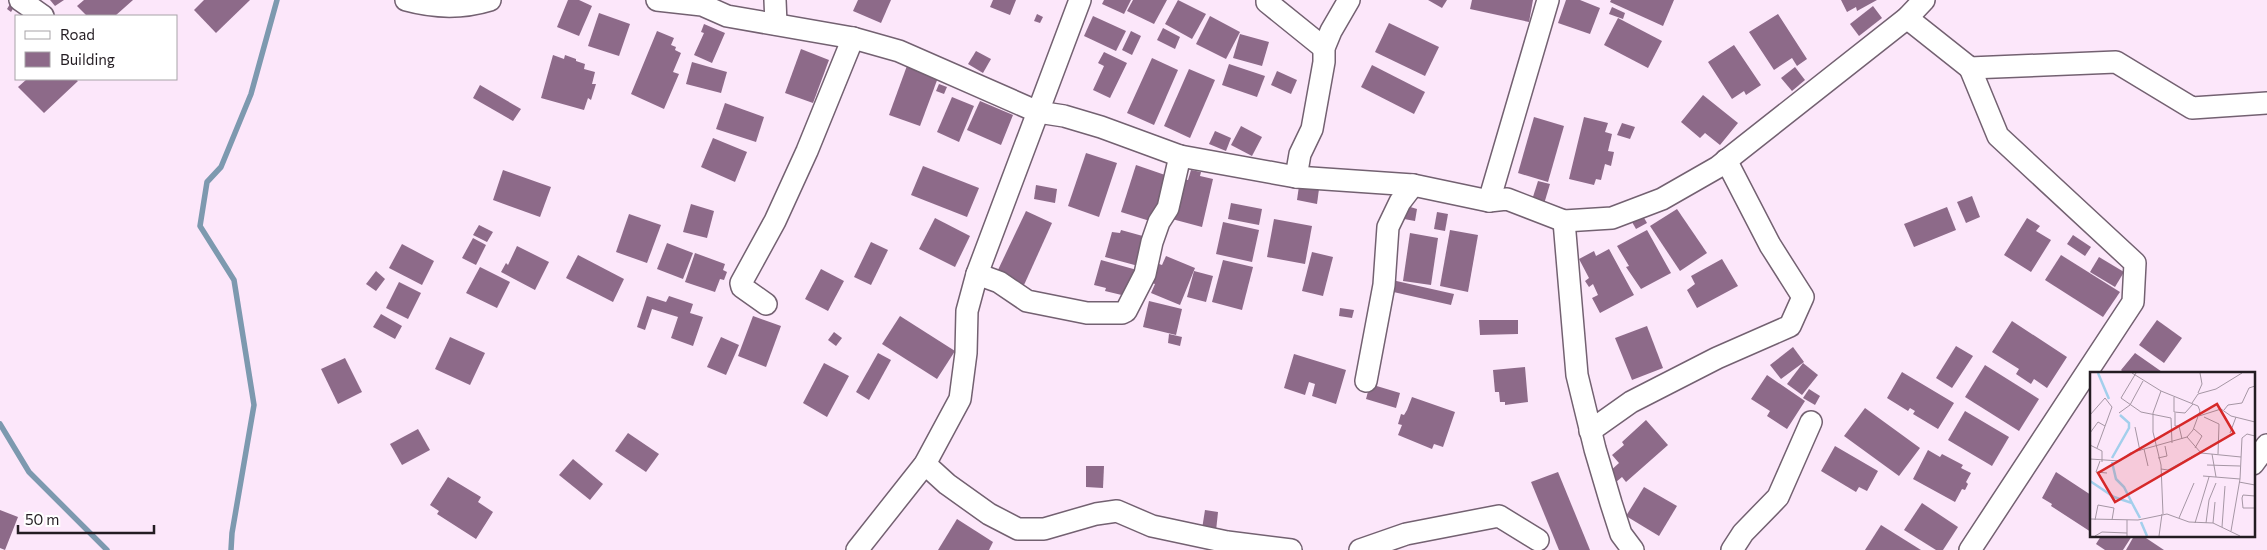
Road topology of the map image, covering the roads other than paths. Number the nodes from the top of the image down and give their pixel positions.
1 (20, 0) edge
2 (406, 0) edge
3 (490, 0) edge
4 (657, 0) edge
5 (775, 0) edge
6 (1080, 0) edge
7 (1267, 0) edge
8 (1349, 0) edge
9 (1548, 0) edge
10 (1924, 0) edge
11 (42, 15) edge
12 (1907, 18) junction
13 (776, 24) junction
14 (853, 38) junction
15 (1324, 48) junction
16 (1970, 68) junction
17 (2267, 103) edge
18 (1038, 112) junction
19 (1180, 156) junction
20 (1726, 160) junction
21 (1296, 177) junction
22 (1412, 185) junction
23 (1489, 201) junction
24 (1564, 221) junction
25 (977, 274) junction
26 (766, 304) dead end
27 (1366, 381) dead end
28 (1812, 422) dead end
29 (1590, 430) junction
30 (2267, 445) edge
31 (2254, 463) edge
32 (925, 464) junction
33 (1538, 540) dead end
34 (857, 550) edge
35 (1291, 550) edge
36 (1360, 550) edge
37 (1633, 550) edge
38 (1732, 550) edge
39 (1970, 550) edge

1 - 11 street
2 - 3 street
4 - 13 street
5 - 13 street
6 - 18 street
7 - 15 street
8 - 15 street
9 - 23 street
10 - 12 street
12 - 16 street
12 - 20 street
13 - 14 street
14 - 18 street
14 - 26 street
15 - 21 street
16 - 17 street
16 - 39 street
18 - 19 street
18 - 25 street
19 - 21 street
19 - 25 street
20 - 24 street
20 - 29 street
21 - 22 street
22 - 23 street
22 - 27 street
23 - 24 street
24 - 29 street
25 - 32 street
28 - 38 street
29 - 37 street
30 - 31 street
32 - 34 street
32 - 35 street
33 - 36 street

